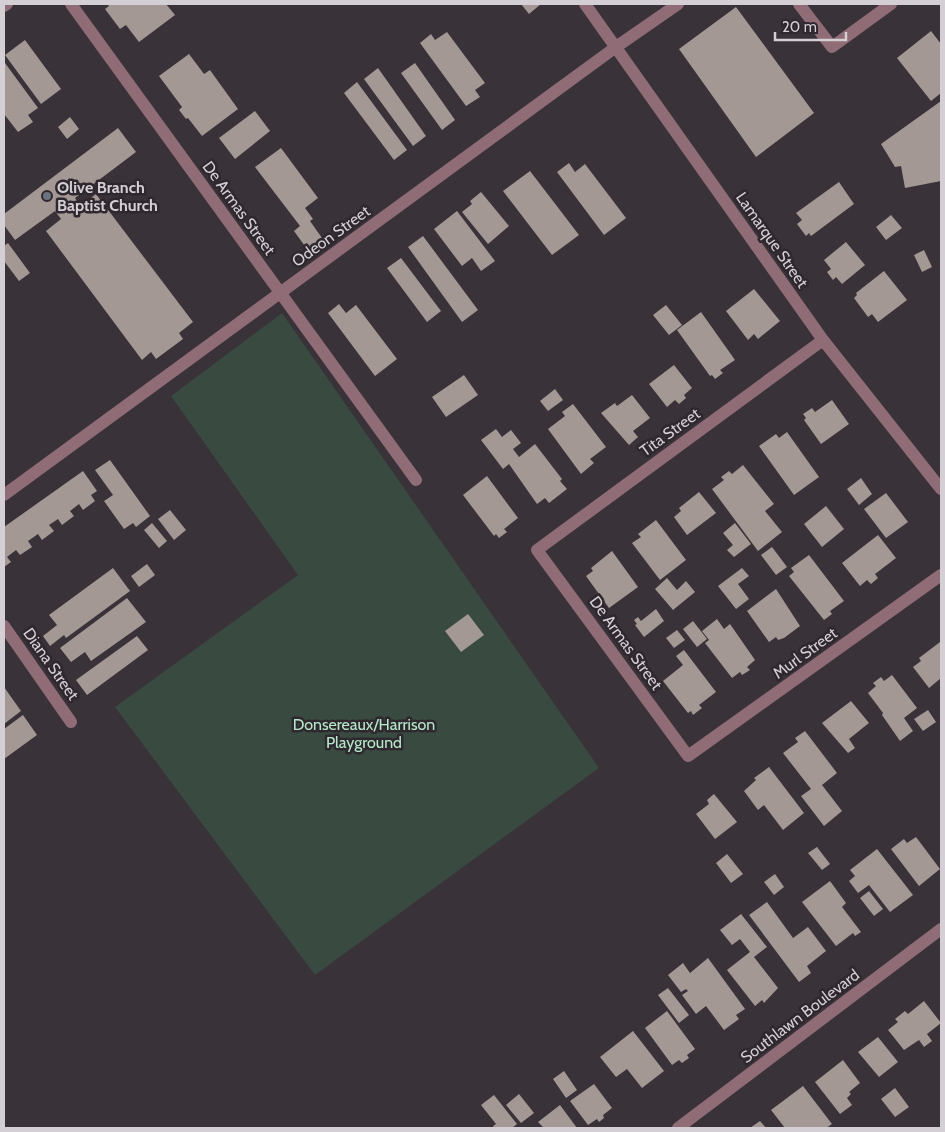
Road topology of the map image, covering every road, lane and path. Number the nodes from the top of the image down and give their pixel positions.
1 (7, 4) edge
2 (71, 4) edge
3 (585, 4) edge
4 (678, 4) edge
5 (799, 4) edge
6 (891, 4) edge
7 (4, 6) edge
8 (616, 47) junction
9 (281, 293) junction
10 (822, 340) junction
11 (416, 480) dead end
12 (941, 489) edge
13 (4, 495) edge
14 (537, 550) joint
15 (941, 575) edge
16 (4, 626) edge
17 (71, 722) dead end
18 (688, 756) joint
19 (941, 929) edge
20 (678, 1128) edge

1 - 7 street
2 - 9 street, De Armas Street
3 - 8 street, Lamarque Street
4 - 8 street, Odeon Street
5 - 6 street
8 - 9 street, Odeon Street
8 - 10 street, Lamarque Street
9 - 11 street, De Armas Street
9 - 13 street, Odeon Street
10 - 12 street, Lamarque Street
10 - 14 street, Tita Street
14 - 18 street, De Armas Street
15 - 18 street, Murl Street
16 - 17 street, Diana Street
19 - 20 street, Southlawn Boulevard

